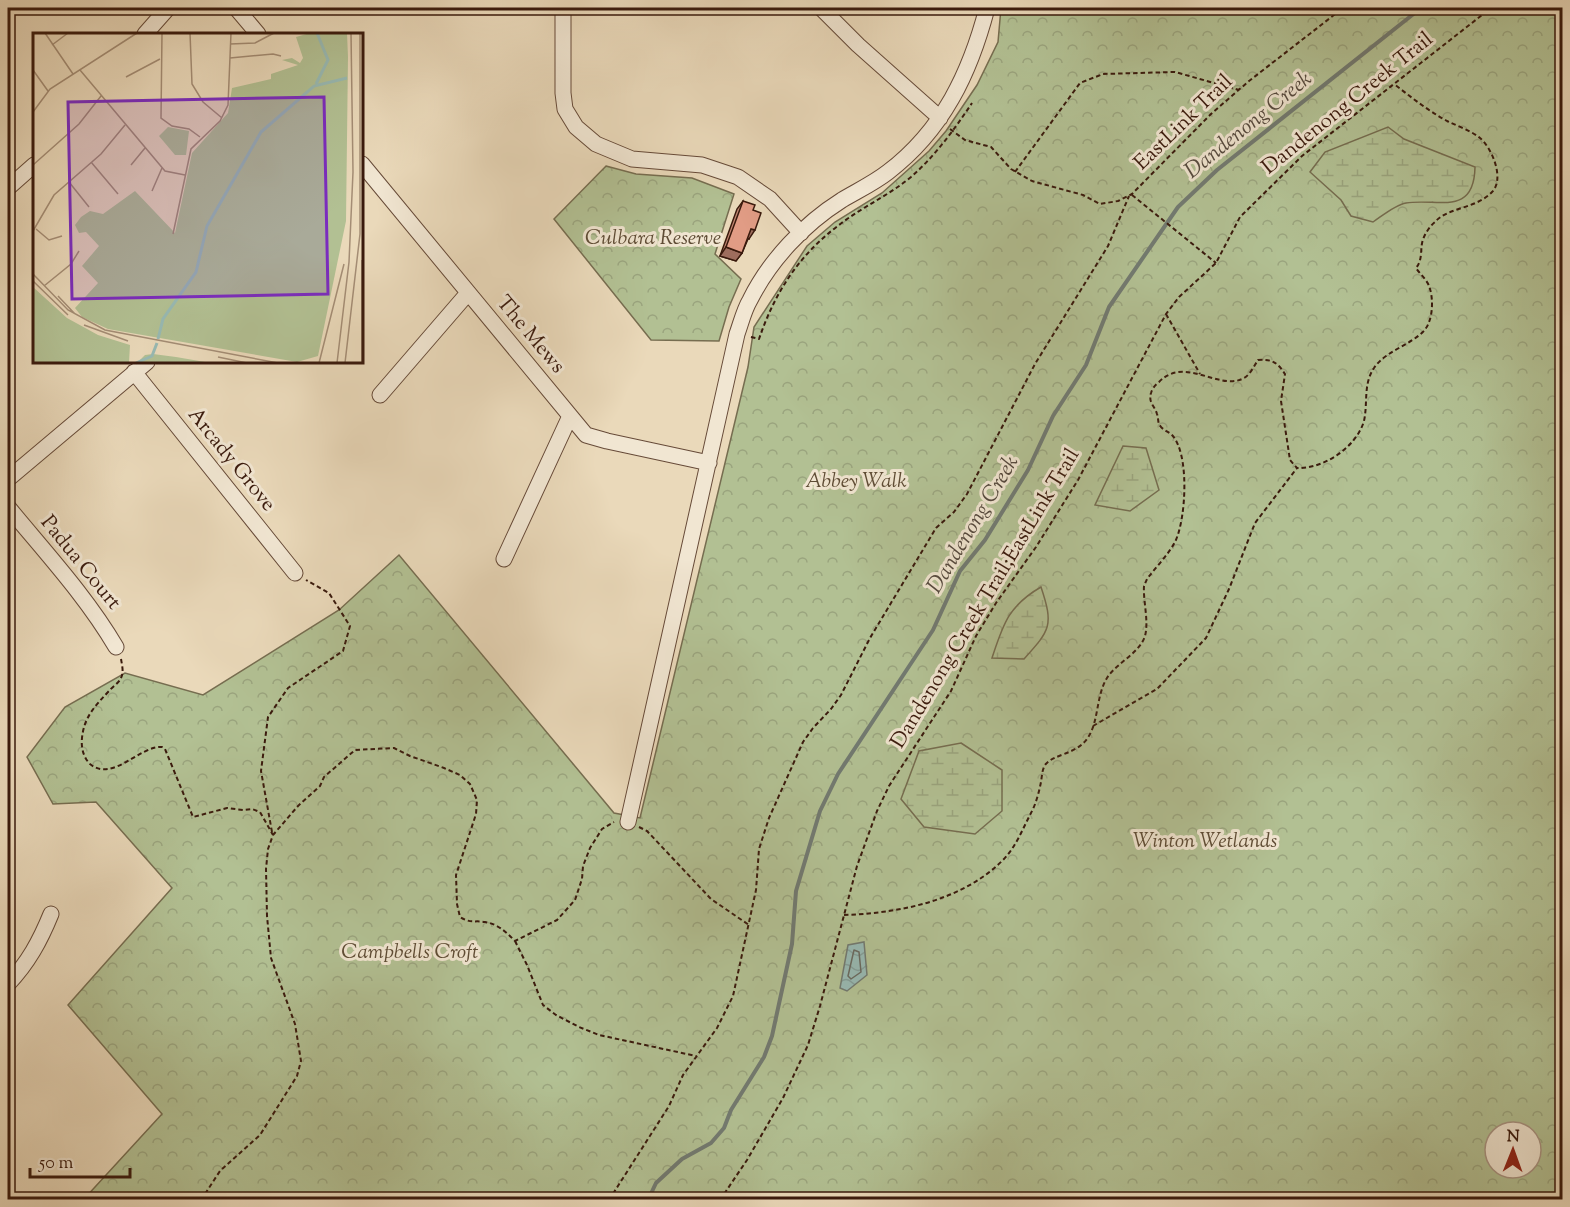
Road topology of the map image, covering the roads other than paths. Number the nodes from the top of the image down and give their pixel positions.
1 (168, 8) edge
2 (236, 8) edge
3 (563, 8) edge
4 (821, 8) edge
5 (987, 8) edge
6 (146, 33) edge
7 (257, 33) edge
8 (940, 118) junction
9 (363, 165) edge
10 (33, 166) edge
11 (8, 188) edge
12 (801, 233) junction
13 (468, 293) junction
14 (146, 363) edge
15 (134, 372) junction
16 (380, 395) dead end
17 (570, 416) junction
18 (709, 463) junction
19 (8, 478) edge
20 (8, 507) edge
21 (504, 559) dead end
22 (295, 573) road end
23 (116, 647) road end
24 (628, 822) road end
25 (51, 914) dead end
26 (8, 984) edge

1 - 6 street
2 - 7 street
3 - 12 street
4 - 8 street
5 - 8 street
8 - 12 street
9 - 13 street, The Mews
10 - 11 street
12 - 18 street
13 - 16 street
13 - 17 street, The Mews
14 - 15 street
15 - 19 street
15 - 22 street, Arcady Grove
17 - 18 street, The Mews
17 - 21 street
18 - 24 street
20 - 23 street, Padua Court
25 - 26 street

